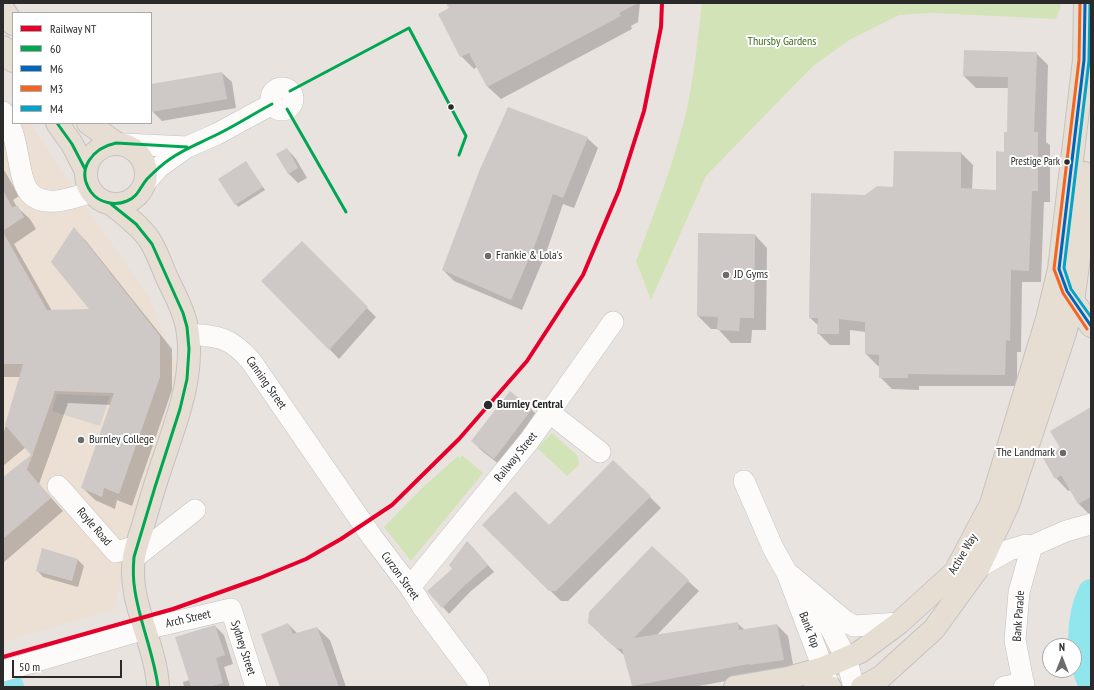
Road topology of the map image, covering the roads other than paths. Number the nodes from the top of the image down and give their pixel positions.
1 (1085, 3) edge
2 (3, 9) edge
3 (12, 22) edge
4 (3, 47) edge
5 (12, 60) edge
6 (1084, 60) junction
7 (1090, 97) edge
8 (272, 104) dead end
9 (3, 112) edge
10 (58, 124) edge
11 (90, 124) edge
12 (120, 144) junction
13 (187, 147) junction
14 (85, 169) junction
15 (143, 186) junction
16 (91, 192) junction
17 (111, 204) junction
18 (149, 239) junction
19 (1059, 269) junction
20 (1082, 303) edge
21 (1047, 320) junction
22 (613, 322) dead end
23 (1091, 326) edge
24 (188, 334) junction
25 (550, 413) junction
26 (600, 452) dead end
27 (322, 464) joint
28 (744, 481) dead end
29 (58, 486) dead end
30 (195, 510) dead end
31 (1091, 524) edge
32 (1032, 546) junction
33 (135, 552) junction
34 (979, 567) junction
35 (787, 573) junction
36 (410, 587) junction
37 (812, 595) junction
38 (231, 609) joint
39 (899, 623) junction
40 (145, 629) junction
41 (11, 668) edge
42 (853, 676) edge
43 (825, 683) edge
44 (156, 684) edge
45 (1017, 686) edge
46 (256, 687) edge
47 (479, 687) edge
48 (735, 687) edge

1 - 6 main road
2 - 3 main road
4 - 5 main road
6 - 7 main road, Active Way
6 - 19 main road, Active Way
7 - 20 main road, Active Way
8 - 13 street
9 - 16 street
10 - 14 main road
11 - 12 main road
12 - 13 street
12 - 14 main road
12 - 15 main road
13 - 15 street
14 - 16 main road
15 - 17 main road
15 - 18 main road
16 - 17 main road
17 - 18 main road
18 - 24 main road
19 - 20 main road
19 - 21 main road, Active Way
20 - 21 main road, Active Way
20 - 23 main road
20 - 34 main road, Active Way
21 - 39 main road, Active Way
22 - 25 street, Railway Street
24 - 27 street, Canning Street
24 - 33 main road
25 - 26 street
25 - 36 street, Railway Street
27 - 36 street, Curzon Street
28 - 35 street, Bank Top
29 - 33 street, Royle Road
30 - 33 street
31 - 32 street
32 - 34 street
32 - 45 street, Bank Parade
33 - 40 main road
34 - 42 main road, Active Way
35 - 37 street, Bank Top
35 - 43 street, Bank Top
36 - 47 street, Curzon Street
37 - 39 street, Bank Top
37 - 42 street, Bank Top
38 - 40 street, Arch Street
38 - 46 street, Sydney Street
39 - 42 main road, Active Way
40 - 41 street, Arch Street
40 - 44 main road
42 - 43 main road
43 - 48 main road

